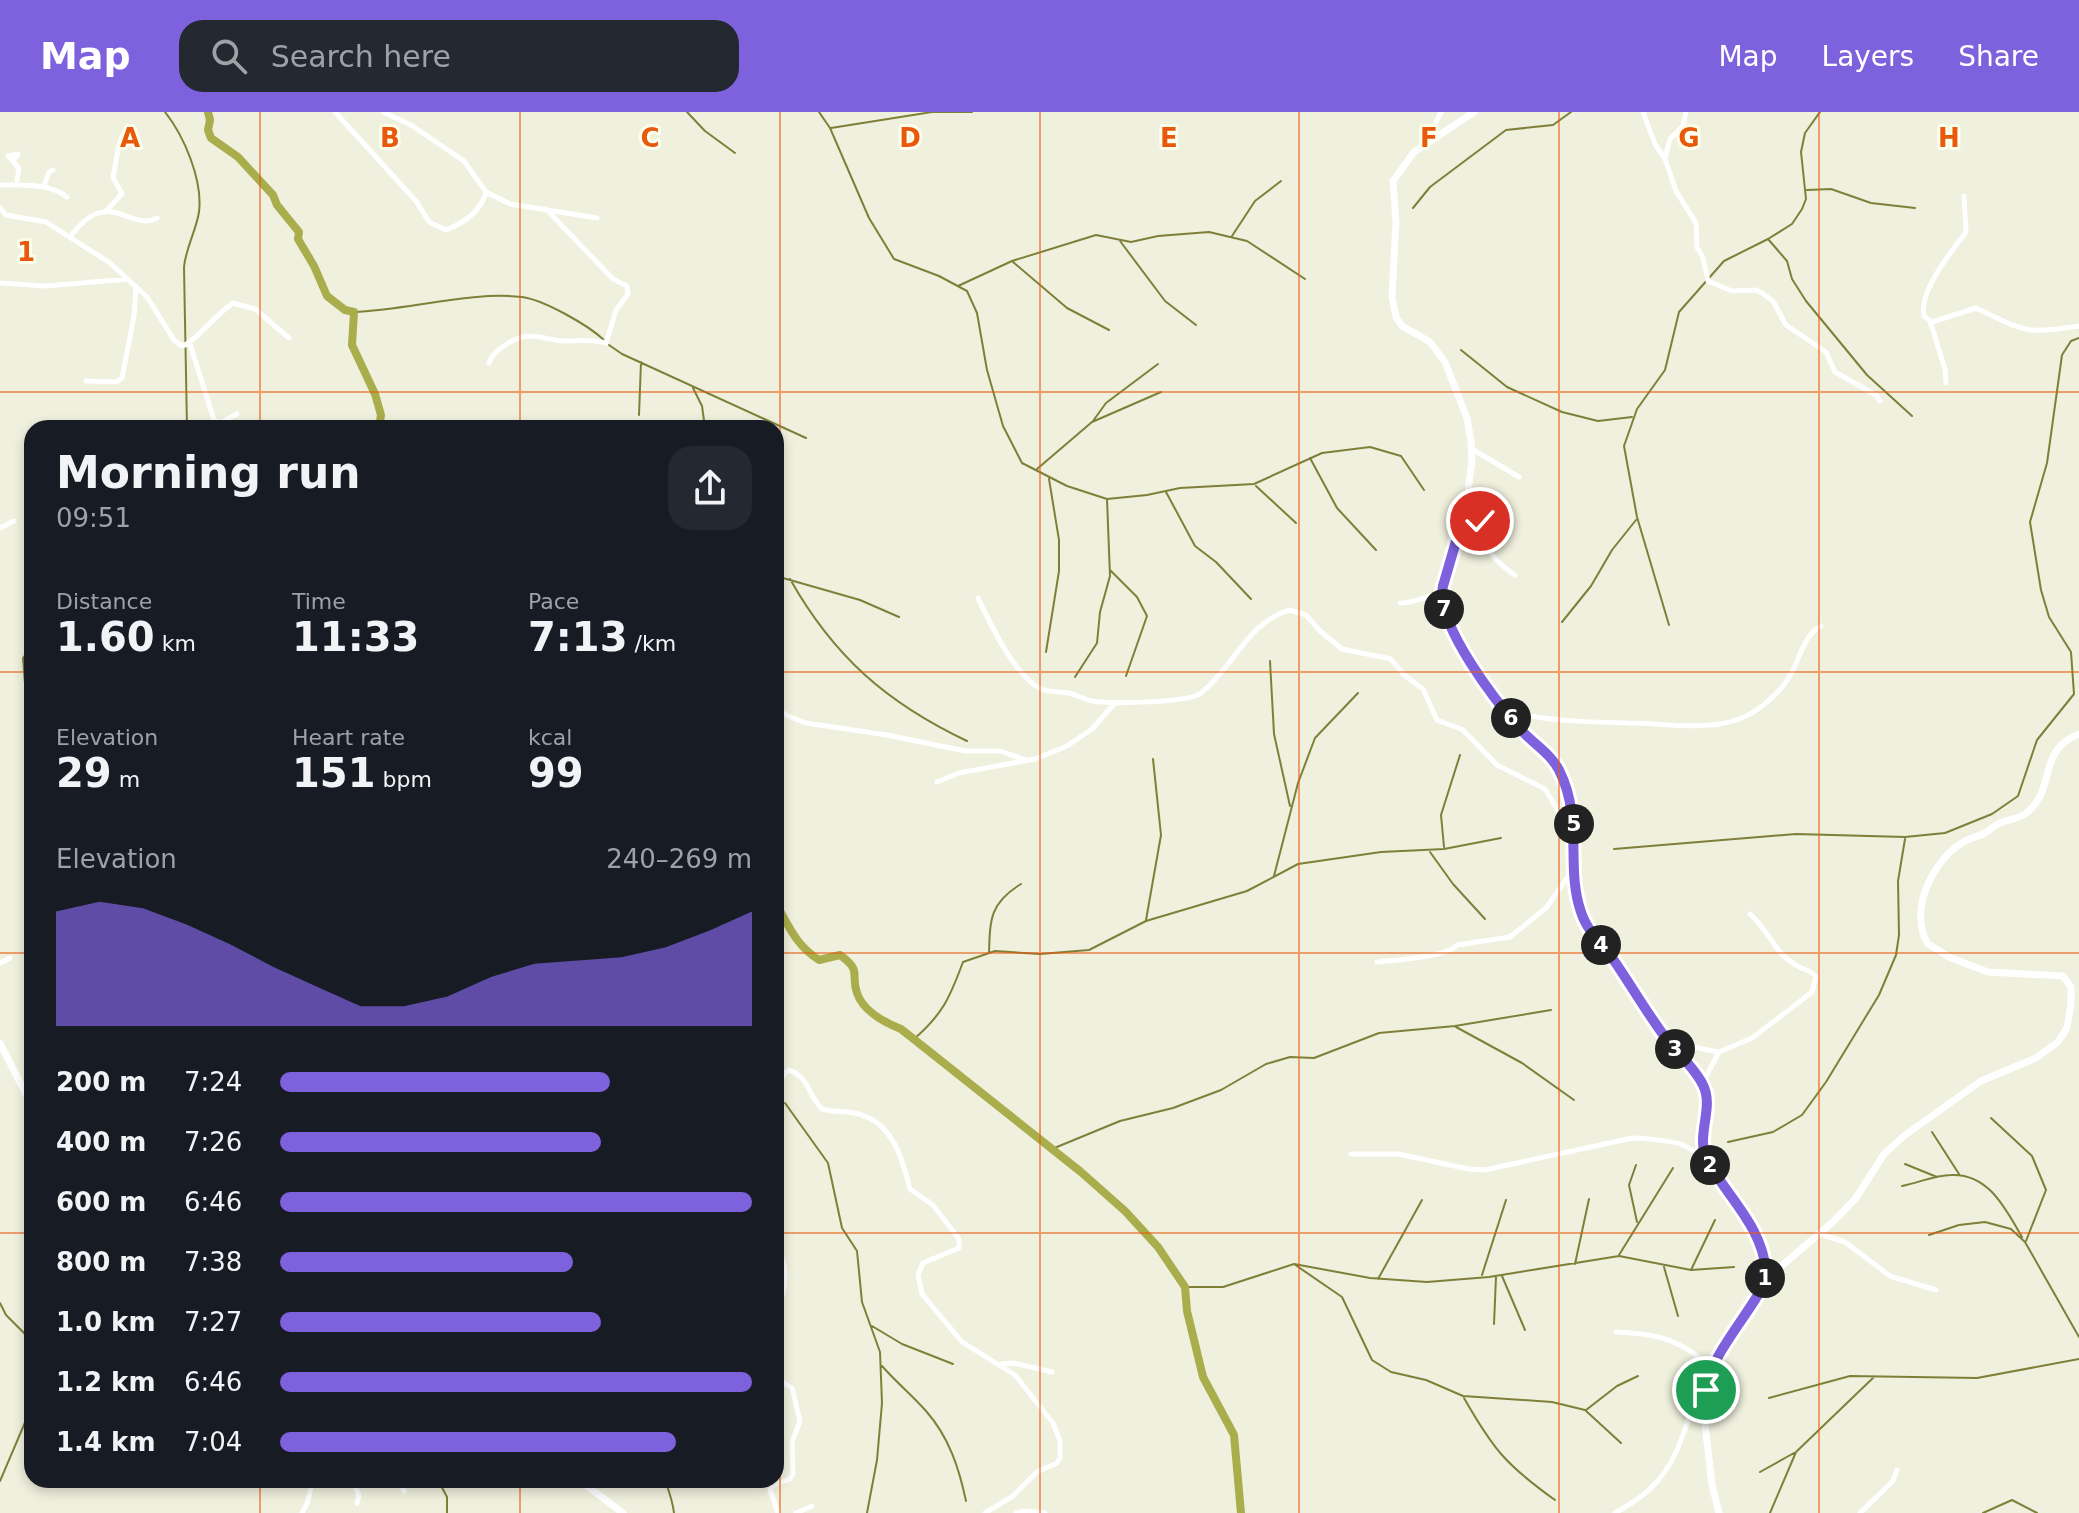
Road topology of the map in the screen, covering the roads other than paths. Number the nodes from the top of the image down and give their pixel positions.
1 (335, 112) edge
2 (383, 112) edge
3 (1441, 112) edge
4 (1474, 112) edge
5 (1643, 112) edge
6 (1686, 112) edge
7 (124, 134) dead end
8 (1424, 146) junction
9 (1665, 159) junction
10 (13, 161) dead end
11 (53, 170) dead end
12 (0, 185) edge
13 (10, 185) junction
14 (44, 186) junction
15 (486, 192) junction
16 (1964, 196) dead end
17 (67, 197) dead end
18 (0, 208) edge
19 (546, 209) junction
20 (105, 212) junction
21 (157, 218) dead end
22 (597, 218) dead end
23 (70, 237) junction
24 (128, 279) junction
25 (0, 283) edge
26 (135, 285) junction
27 (1930, 321) junction
28 (2079, 326) edge
29 (289, 338) dead end
30 (190, 344) junction
31 (489, 363) dead end
32 (86, 381) dead end
33 (1946, 383) dead end
34 (1880, 401) dead end
35 (237, 414) dead end
36 (214, 420) edge
37 (226, 420) edge
38 (1472, 449) junction
39 (1519, 477) dead end
40 (1466, 507) junction
41 (14, 521) dead end
42 (0, 528) edge
43 (1515, 575) dead end
44 (1441, 594) junction
45 (978, 598) dead end
46 (1400, 603) dead end
47 (1821, 626) dead end
48 (1116, 703) junction
49 (1506, 711) junction
50 (784, 713) edge
51 (2079, 734) edge
52 (1026, 760) junction
53 (937, 782) dead end
54 (1574, 873) junction
55 (1750, 914) dead end
56 (10, 958) dead end
57 (1377, 962) dead end
58 (0, 963) edge
59 (1654, 1021) junction
60 (0, 1043) edge
61 (1719, 1052) junction
62 (784, 1076) edge
63 (1702, 1084) junction
64 (24, 1090) edge
65 (1351, 1154) dead end
66 (1706, 1158) junction
67 (1819, 1233) junction
68 (1765, 1280) junction
69 (1936, 1290) dead end
70 (1616, 1332) dead end
71 (1000, 1364) junction
72 (1052, 1372) dead end
73 (784, 1383) edge
74 (1706, 1385) junction
75 (1897, 1470) dead end
76 (784, 1481) edge
77 (311, 1488) edge
78 (356, 1488) edge
79 (403, 1488) edge
80 (590, 1488) edge
81 (772, 1488) edge
82 (404, 1491) dead end
83 (357, 1503) dead end
84 (812, 1506) dead end
85 (1035, 1512) edge
86 (302, 1513) edge
87 (623, 1513) edge
88 (778, 1513) edge
89 (788, 1513) edge
90 (797, 1513) edge
91 (985, 1513) edge
92 (1016, 1513) edge
93 (1045, 1513) edge
94 (1615, 1513) edge
95 (1719, 1513) edge
96 (1860, 1513) edge

1 - 15 street
2 - 15 street
3 - 8 street
4 - 8 street
5 - 9 street
6 - 9 street
7 - 20 street
8 - 38 street
9 - 34 street
10 - 13 street
11 - 14 street
12 - 13 street
13 - 14 street
14 - 17 street
15 - 19 street
16 - 27 street
18 - 23 street
19 - 22 street
19 - 31 street
20 - 21 street
20 - 23 street
23 - 24 street
24 - 25 street
24 - 26 street
26 - 30 street
26 - 32 street
27 - 28 street
27 - 33 street
29 - 30 street
30 - 36 street
35 - 37 street
38 - 39 street
38 - 40 street
40 - 43 street
40 - 44 street
41 - 42 street
44 - 46 street
44 - 49 street
45 - 48 street
47 - 49 street
48 - 52 street
48 - 54 street
49 - 54 street
50 - 52 street
51 - 67 street
52 - 53 street
54 - 57 street
54 - 59 street
55 - 61 street
56 - 58 street
59 - 61 street
59 - 63 street
60 - 64 street
61 - 63 street
62 - 71 street
63 - 66 street
65 - 66 street
66 - 68 street
67 - 68 street
67 - 69 street
68 - 74 street
70 - 74 street
71 - 72 street
71 - 91 street
73 - 76 street
74 - 94 street
74 - 95 street
75 - 96 street
77 - 86 street
78 - 83 street
79 - 82 street
80 - 87 street
81 - 88 street
84 - 90 street
85 - 92 street
85 - 93 street
89 - 90 street

